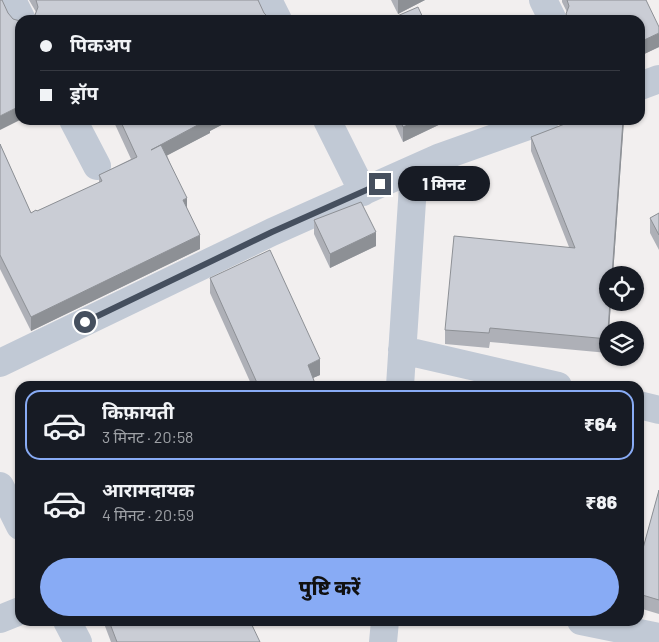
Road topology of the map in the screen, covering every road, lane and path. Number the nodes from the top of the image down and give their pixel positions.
1 (12, 0) edge
2 (268, 0) edge
3 (543, 0) edge
4 (20, 15) edge
5 (276, 15) edge
6 (550, 15) edge
7 (659, 79) edge
8 (645, 84) edge
9 (76, 125) edge
10 (330, 125) edge
11 (532, 125) edge
12 (97, 166) dead end
13 (414, 170) junction
14 (363, 192) junction
15 (402, 350) junction
16 (0, 363) edge
17 (400, 381) edge
18 (536, 381) edge
19 (644, 406) edge
20 (659, 410) edge
21 (0, 486) edge
22 (15, 516) edge
23 (15, 613) edge
24 (0, 619) edge
25 (70, 626) edge
26 (385, 626) edge
27 (605, 626) edge
28 (659, 637) edge
29 (78, 642) edge
30 (383, 642) edge

1 - 4 street
2 - 5 street
3 - 6 street
7 - 8 street
9 - 12 street
10 - 14 street
11 - 13 street
13 - 14 street
13 - 15 street
14 - 16 street
15 - 17 street
15 - 18 street
19 - 20 street
21 - 22 street
23 - 24 street
25 - 29 street
26 - 30 street
27 - 28 street

